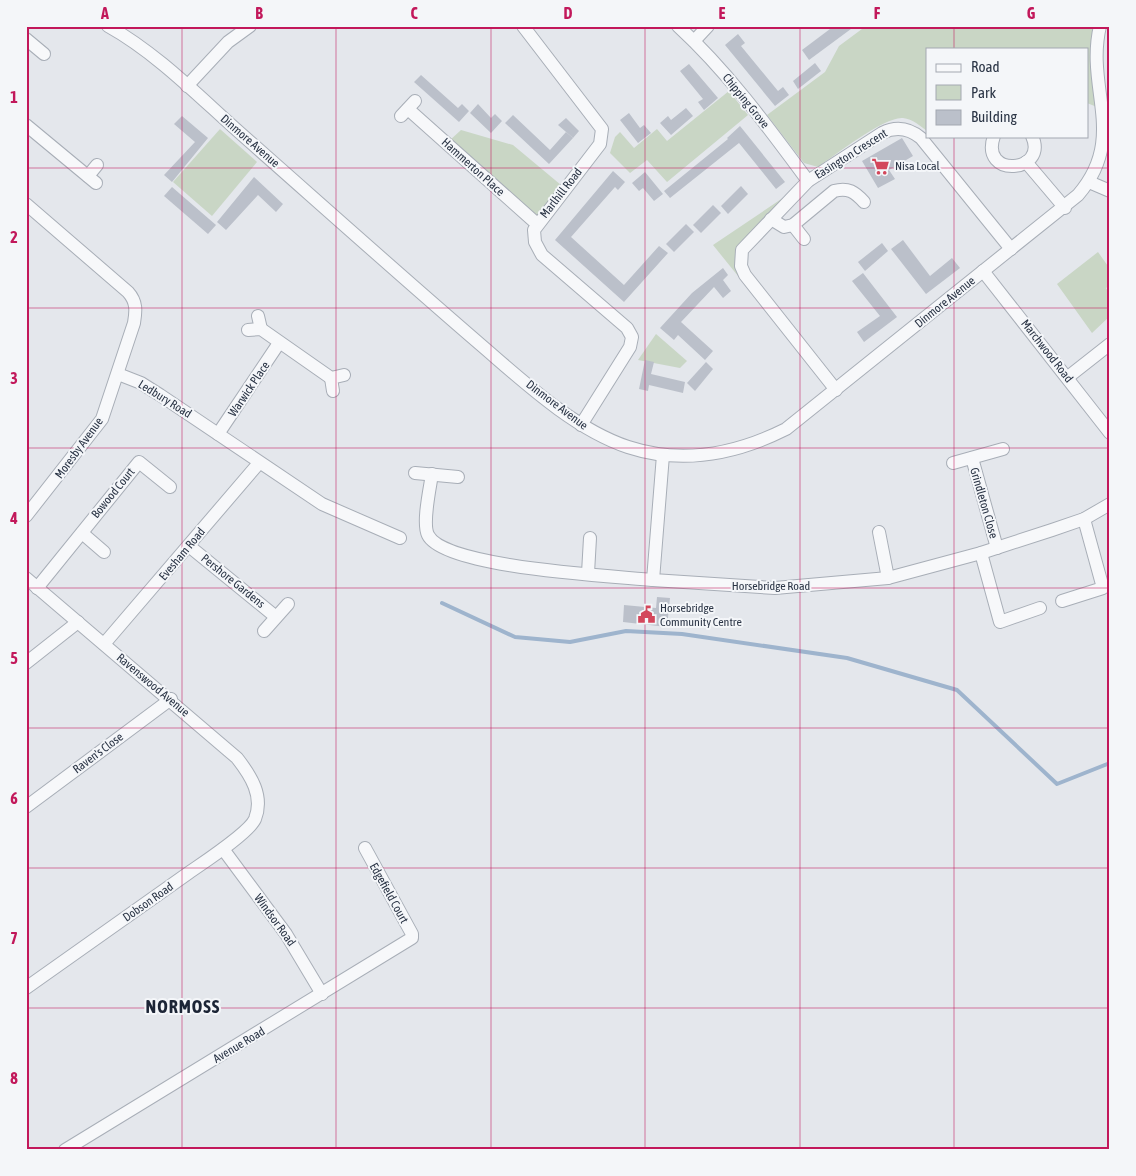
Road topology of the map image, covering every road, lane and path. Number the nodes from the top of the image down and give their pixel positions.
1 (108, 26) edge
2 (250, 26) edge
3 (523, 26) edge
4 (678, 26) edge
5 (708, 26) edge
6 (1100, 26) edge
7 (26, 39) edge
8 (694, 41) junction
9 (44, 54) dead end
10 (187, 86) junction
11 (408, 109) dead end
12 (26, 126) edge
13 (994, 138) edge
14 (1032, 138) edge
15 (1026, 162) junction
16 (97, 165) dead end
17 (808, 181) junction
18 (1089, 182) junction
19 (1110, 191) edge
20 (864, 202) dead end
21 (26, 204) edge
22 (1065, 208) junction
23 (771, 219) junction
24 (538, 224) junction
25 (793, 225) junction
26 (804, 239) dead end
27 (1011, 249) junction
28 (983, 271) junction
29 (258, 316) dead end
30 (261, 329) junction
31 (248, 330) dead end
32 (279, 343) junction
33 (1110, 344) edge
34 (118, 374) junction
35 (344, 375) dead end
36 (1068, 377) junction
37 (331, 378) junction
38 (836, 390) junction
39 (333, 391) dead end
40 (581, 425) junction
41 (1110, 433) edge
42 (218, 434) junction
43 (1003, 449) dead end
44 (663, 454) junction
45 (972, 458) junction
46 (259, 463) junction
47 (953, 463) dead end
48 (415, 473) dead end
49 (432, 474) junction
50 (458, 477) dead end
51 (170, 487) dead end
52 (1110, 504) edge
53 (26, 516) edge
54 (1084, 520) junction
55 (878, 532) dead end
56 (82, 533) junction
57 (400, 538) dead end
58 (590, 538) dead end
59 (189, 546) junction
60 (997, 548) junction
61 (104, 552) dead end
62 (980, 553) junction
63 (588, 573) junction
64 (26, 578) edge
65 (888, 578) junction
66 (653, 580) junction
67 (38, 588) junction
68 (1062, 601) dead end
69 (288, 604) dead end
70 (1040, 608) dead end
71 (276, 617) junction
72 (78, 622) junction
73 (264, 631) dead end
74 (104, 644) junction
75 (26, 662) edge
76 (171, 699) junction
77 (26, 807) edge
78 (259, 807) joint
79 (365, 848) dead end
80 (223, 849) junction
81 (412, 938) joint
82 (26, 988) edge
83 (322, 994) junction
84 (65, 1150) edge

1 - 10 street, Dinmore Avenue
2 - 10 street
3 - 24 street, Marlhill Road
4 - 8 street, Chipping Grove
5 - 8 street
6 - 18 street, Dinmore Avenue
7 - 9 street
8 - 17 street, Chipping Grove
10 - 40 street, Dinmore Avenue
11 - 24 street, Hammerton Place
12 - 16 street
13 - 15 street
14 - 15 street
15 - 22 street
17 - 23 street, Easington Crescent
17 - 27 street, Easington Crescent
18 - 19 street
18 - 22 street, Dinmore Avenue
20 - 25 street, Easington Crescent
21 - 34 street
22 - 27 street, Dinmore Avenue
23 - 25 street
23 - 38 street, Easington Crescent
24 - 40 street, Marlhill Road
25 - 26 street
27 - 28 street, Dinmore Avenue
28 - 36 street, Marchwood Road
28 - 38 street, Dinmore Avenue
29 - 30 street
30 - 31 street
30 - 32 street
32 - 37 street
32 - 42 street, Warwick Place
33 - 36 street
34 - 42 street, Ledbury Road
34 - 53 street, Moresby Avenue
35 - 37 street
36 - 41 street, Marchwood Road
37 - 39 street
38 - 44 street, Dinmore Avenue
40 - 44 street, Dinmore Avenue
42 - 46 street, Ledbury Road
43 - 45 street, Grindleton Close
44 - 66 street
45 - 47 street, Grindleton Close
45 - 60 street, Grindleton Close
46 - 57 street, Ledbury Road
46 - 59 street, Evesham Road
48 - 49 street
49 - 50 street
49 - 63 street, Horsebridge Road
51 - 56 street, Bowood Court
52 - 54 street, Horsebridge Road
54 - 60 street, Horsebridge Road
54 - 68 street
55 - 65 street
56 - 61 street
56 - 67 street, Bowood Court
58 - 63 street
59 - 71 street, Pershore Gardens
59 - 74 street, Evesham Road
60 - 62 street, Horsebridge Road
62 - 65 street, Horsebridge Road
62 - 70 street
63 - 66 street, Horsebridge Road
64 - 67 street, Ravenswood Avenue
65 - 66 street, Horsebridge Road
67 - 72 street, Ravenswood Avenue
69 - 71 street, Pershore Gardens
71 - 73 street, Pershore Gardens
72 - 74 street, Ravenswood Avenue
72 - 75 street
74 - 76 street, Ravenswood Avenue
76 - 77 street, Raven's Close
76 - 78 street, Ravenswood Avenue
78 - 80 street, Dobson Road
79 - 81 street, Edgefield Court
80 - 82 street, Dobson Road
80 - 83 street, Windsor Road
81 - 83 street, Avenue Road
83 - 84 street, Avenue Road

